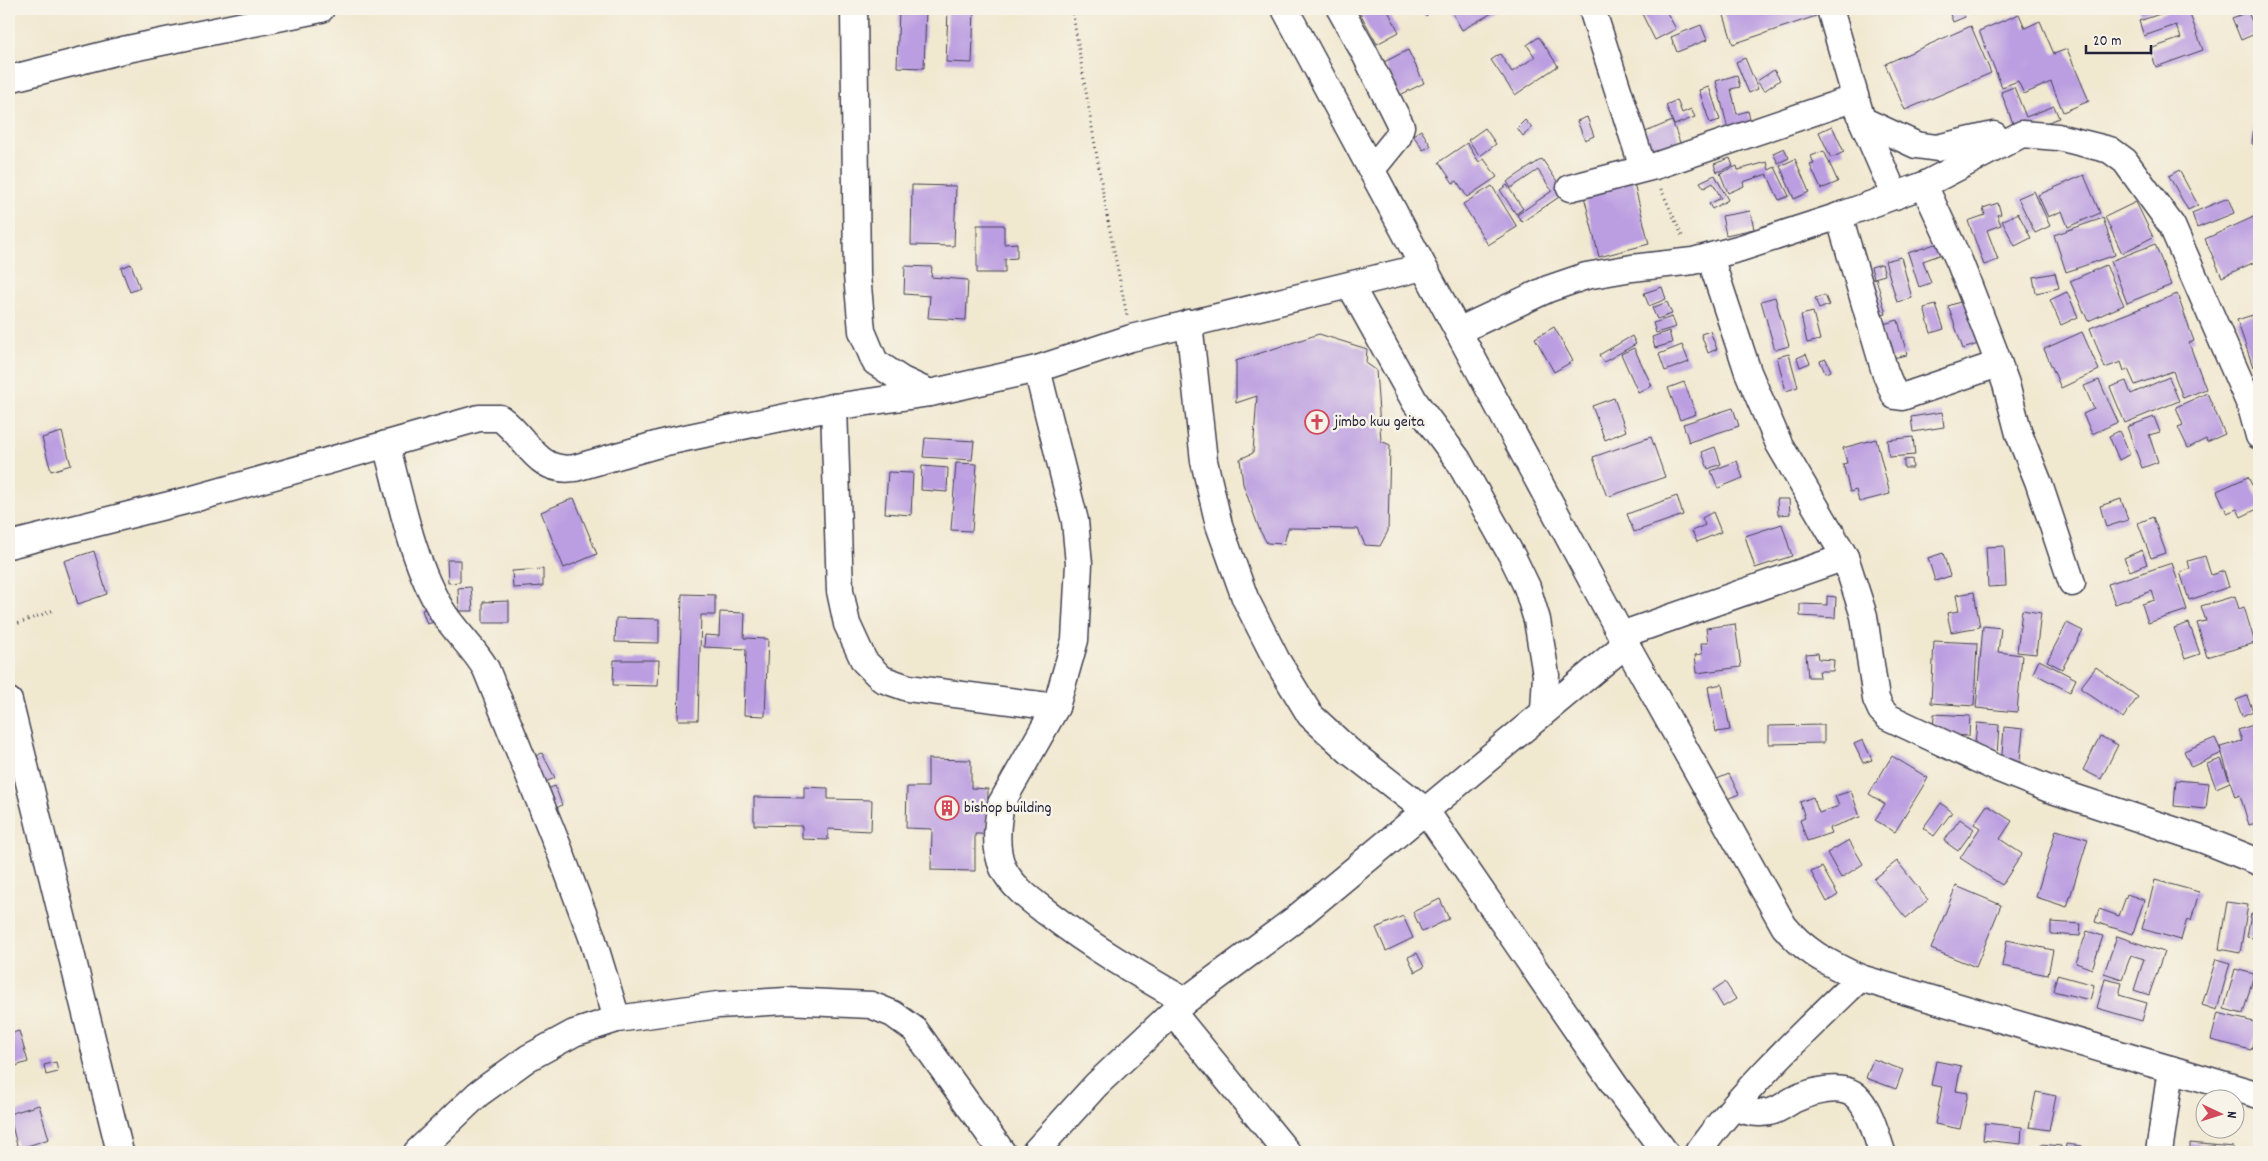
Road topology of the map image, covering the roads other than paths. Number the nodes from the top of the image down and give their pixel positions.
1 (321, 9) edge
2 (854, 9) edge
3 (1285, 9) edge
4 (1340, 9) edge
5 (1592, 9) edge
6 (1830, 9) edge
7 (9, 79) edge
8 (1859, 109) junction
9 (2022, 134) junction
10 (1646, 168) junction
11 (1372, 169) junction
12 (1924, 185) junction
13 (1570, 188) dead end
14 (1895, 196) junction
15 (1839, 216) junction
16 (1702, 259) junction
17 (1423, 267) junction
18 (1350, 285) junction
19 (1189, 323) junction
20 (1458, 331) junction
21 (1998, 364) junction
22 (1037, 368) junction
23 (930, 393) junction
24 (834, 407) junction
25 (2259, 436) edge
26 (386, 444) junction
27 (9, 545) edge
28 (1845, 558) junction
29 (2072, 583) dead end
30 (1623, 640) junction
31 (9, 701) edge
32 (1056, 707) junction
33 (1544, 711) junction
34 (1426, 811) junction
35 (2259, 862) edge
36 (1860, 978) junction
37 (1179, 1007) junction
38 (617, 1019) junction
39 (2170, 1069) junction
40 (2259, 1095) edge
41 (1734, 1108) junction
42 (120, 1152) edge
43 (417, 1152) edge
44 (1002, 1152) edge
45 (1035, 1152) edge
46 (1287, 1152) edge
47 (1665, 1152) edge
48 (1698, 1152) edge
49 (1882, 1152) edge
50 (2159, 1152) edge

1 - 7 street
2 - 23 street
3 - 11 street
4 - 11 street
5 - 10 street
6 - 8 street
8 - 9 street
8 - 10 street
8 - 14 street
9 - 12 street
9 - 25 street
10 - 13 street
11 - 17 street
12 - 14 street
12 - 21 street
14 - 15 street
15 - 16 street
15 - 21 street
16 - 20 street
16 - 28 street
17 - 18 street
17 - 20 street
18 - 19 street
18 - 33 street
19 - 22 street
19 - 34 street
20 - 30 street
21 - 29 street
22 - 23 street
22 - 32 street
23 - 24 street
24 - 26 street
24 - 32 street
26 - 27 street
26 - 38 street
28 - 30 street
28 - 35 street
30 - 33 street
30 - 36 street
31 - 42 street
32 - 37 street
33 - 34 street
34 - 37 street
34 - 47 street
36 - 39 street
36 - 41 street
37 - 45 street
37 - 46 street
38 - 43 street
38 - 44 street
39 - 40 street
39 - 50 street
41 - 48 street
41 - 49 street

